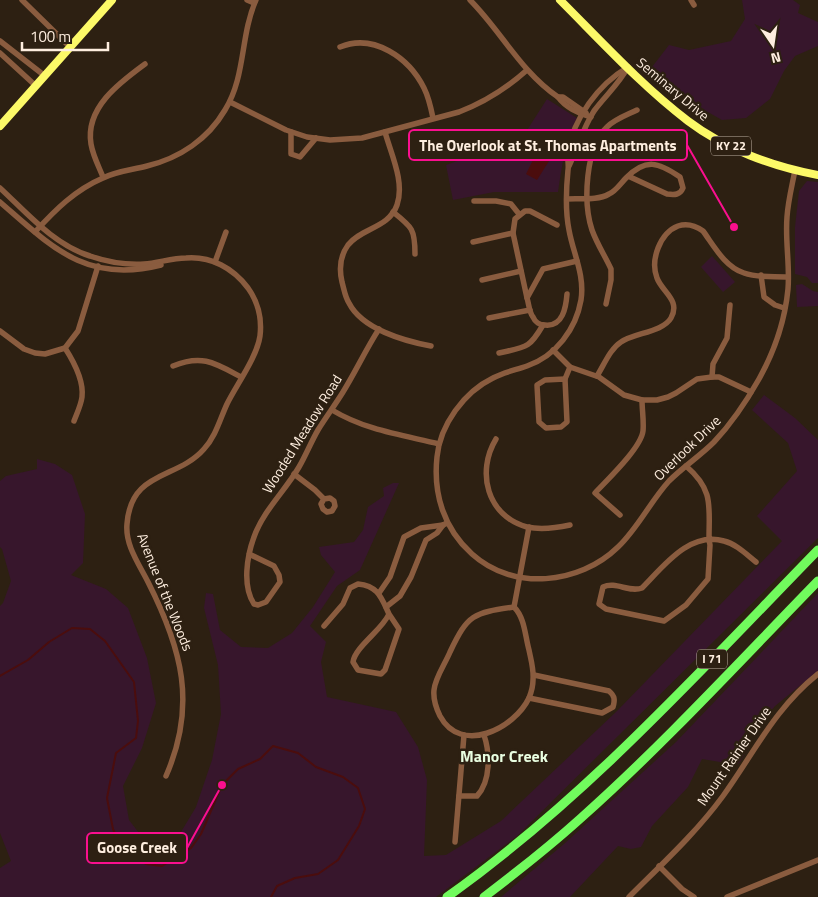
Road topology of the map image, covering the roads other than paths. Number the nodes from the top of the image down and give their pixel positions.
1 (22, 0) edge
2 (112, 0) edge
3 (247, 0) edge
4 (470, 0) edge
5 (560, 0) edge
6 (255, 2) edge
7 (0, 41) edge
8 (70, 47) junction
9 (340, 47) dead end
10 (0, 53) edge
11 (145, 64) dead end
12 (628, 68) junction
13 (527, 70) junction
14 (44, 76) junction
15 (36, 86) junction
16 (230, 102) junction
17 (638, 110) dead end
18 (583, 113) junction
19 (591, 117) junction
20 (433, 118) junction
21 (0, 126) edge
22 (291, 132) junction
23 (385, 132) junction
24 (316, 138) junction
25 (569, 168) junction
26 (795, 170) junction
27 (818, 175) edge
28 (628, 176) junction
29 (103, 177) junction
30 (0, 188) edge
31 (567, 198) junction
32 (588, 198) junction
33 (474, 201) dead end
34 (0, 202) edge
35 (393, 212) junction
36 (519, 214) junction
37 (41, 225) junction
38 (556, 225) dead end
39 (35, 232) junction
40 (226, 232) dead end
41 (513, 233) junction
42 (473, 242) dead end
43 (415, 254) dead end
44 (100, 259) junction
45 (169, 261) junction
46 (577, 261) junction
47 (215, 262) junction
48 (98, 268) junction
49 (521, 271) junction
50 (760, 275) junction
51 (788, 277) junction
52 (482, 280) dead end
53 (567, 294) dead end
54 (527, 298) junction
55 (606, 304) dead end
56 (730, 305) dead end
57 (784, 308) junction
58 (530, 310) junction
59 (489, 318) dead end
60 (543, 325) junction
61 (379, 329) junction
62 (0, 331) edge
63 (431, 346) dead end
64 (65, 348) junction
65 (553, 350) junction
66 (499, 353) dead end
67 (173, 366) dead end
68 (570, 366) junction
69 (597, 376) junction
70 (241, 377) junction
71 (712, 377) junction
72 (565, 379) junction
73 (751, 392) junction
74 (642, 400) junction
75 (332, 410) junction
76 (74, 420) dead end
77 (496, 439) dead end
78 (440, 444) junction
79 (686, 466) junction
80 (294, 474) junction
81 (324, 499) dead end
82 (620, 516) dead end
83 (445, 524) junction
84 (570, 525) dead end
85 (529, 527) junction
86 (418, 529) junction
87 (426, 540) junction
88 (709, 540) junction
89 (818, 550) edge
90 (249, 554) junction
91 (756, 562) dead end
92 (520, 578) junction
93 (818, 581) edge
94 (379, 592) junction
95 (386, 607) junction
96 (514, 607) junction
97 (390, 614) junction
98 (324, 626) dead end
99 (818, 674) edge
100 (534, 675) junction
101 (529, 698) junction
102 (464, 735) junction
103 (484, 735) junction
104 (166, 776) dead end
105 (459, 796) junction
106 (455, 842) dead end
107 (818, 860) edge
108 (659, 866) junction
109 (447, 897) edge
110 (484, 897) edge
111 (629, 897) edge
112 (694, 897) edge
113 (728, 897) edge

1 - 8 street
2 - 8 main road
3 - 6 street
4 - 13 street
5 - 12 main road, Seminary Drive / KY 22
6 - 16 street
7 - 14 street
8 - 14 main road
9 - 20 street
10 - 15 street
11 - 29 street
12 - 18 street, Overlook Drive
12 - 19 street
12 - 26 main road, Seminary Drive / KY 22
13 - 18 street
13 - 20 street
14 - 15 main road
15 - 21 main road
16 - 22 street
16 - 29 street
17 - 32 street
18 - 19 street
18 - 25 street, Overlook Drive
19 - 25 street
20 - 23 street
22 - 24 street
22 - 24 street
23 - 24 street
23 - 35 street
25 - 31 street, Overlook Drive
26 - 27 main road, Seminary Drive / KY 22
26 - 51 street, Overlook Drive
28 - 28 street
28 - 32 street
29 - 37 street
30 - 37 street, Avenue of the Woods
31 - 32 street
31 - 46 street, Overlook Drive
32 - 55 street
33 - 36 street
34 - 39 street, Avenue of the Woods
35 - 43 street
35 - 61 street
36 - 38 street
36 - 41 street
37 - 39 street
37 - 44 street, Avenue of the Woods
39 - 48 street, Avenue of the Woods
40 - 47 street
41 - 42 street
41 - 49 street
44 - 45 street, Avenue of the Woods
44 - 48 street
45 - 47 street, Avenue of the Woods
45 - 48 street, Avenue of the Woods
46 - 54 street
46 - 65 street, Overlook Drive
47 - 70 street, Avenue of the Woods
48 - 64 street
49 - 52 street
49 - 54 street
50 - 51 street
50 - 57 street
50 - 69 street
51 - 57 street, Overlook Drive
53 - 60 street
54 - 58 street
56 - 71 street
57 - 73 street, Overlook Drive
58 - 59 street
58 - 60 street
60 - 66 street
61 - 63 street
61 - 75 street, Wooded Meadow Road
62 - 64 street
64 - 76 street
65 - 68 street
65 - 78 street, Overlook Drive
67 - 70 street
68 - 69 street
68 - 72 street
69 - 74 street
70 - 104 street, Avenue of the Woods
71 - 73 street
71 - 74 street
72 - 72 street
73 - 79 street, Overlook Drive
74 - 82 street
75 - 78 street
75 - 80 street, Wooded Meadow Road
77 - 85 street
78 - 83 street, Overlook Drive
79 - 88 street
79 - 92 street, Overlook Drive
80 - 81 street
80 - 90 street, Wooded Meadow Road
83 - 86 street
83 - 87 street
83 - 92 street, Overlook Drive
84 - 85 street
85 - 92 street
86 - 87 street
86 - 94 street
87 - 95 street
88 - 88 street
88 - 91 street
89 - 109 highway, I 71
90 - 90 street, Wooded Meadow Road
92 - 96 street
93 - 110 highway, I 71
94 - 95 street
94 - 98 street
95 - 97 street
96 - 100 street
96 - 102 street
97 - 97 street
99 - 108 street, Mount Rainier Drive
100 - 101 street
100 - 101 street
101 - 103 street
102 - 103 street
102 - 105 street
103 - 105 street
105 - 106 street
107 - 113 street
108 - 111 street, Mount Rainier Drive
108 - 112 street

